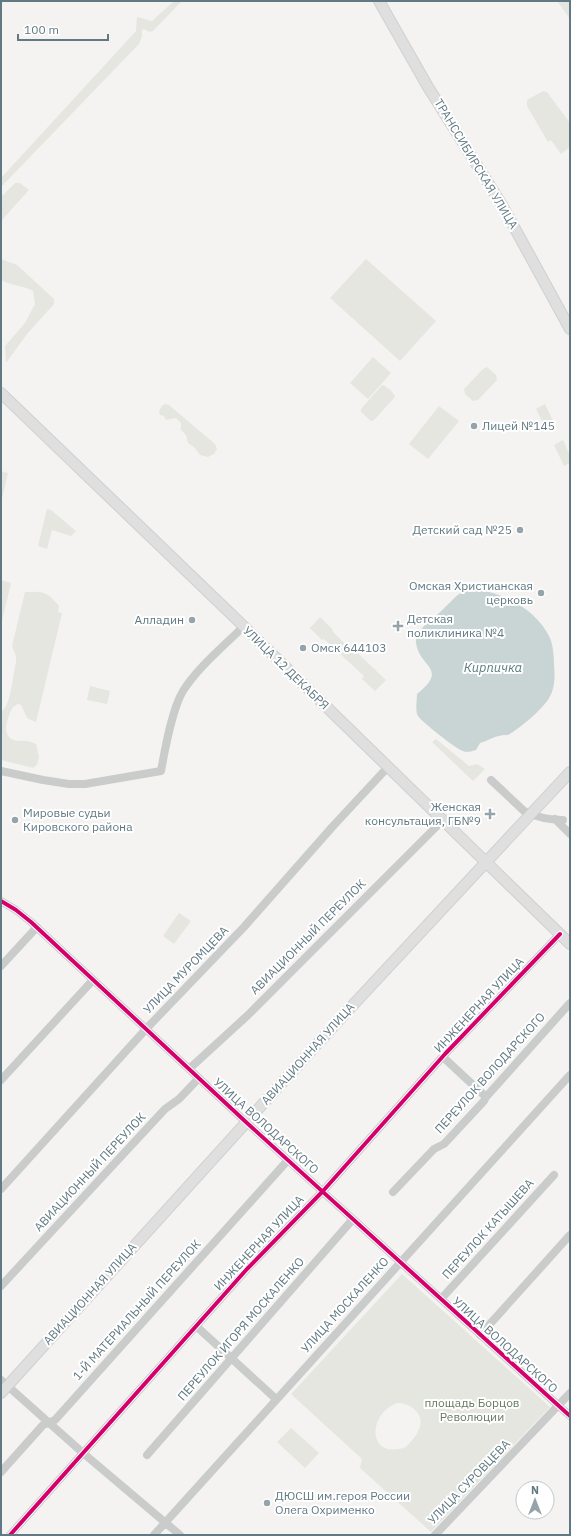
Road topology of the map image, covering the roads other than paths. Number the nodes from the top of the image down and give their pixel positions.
1 (379, 1) edge
2 (570, 329) edge
3 (1, 393) edge
4 (244, 626) junction
5 (388, 767) junction
6 (1, 770) edge
7 (570, 772) edge
8 (491, 780) dead end
9 (530, 814) junction
10 (442, 820) junction
11 (570, 834) edge
12 (486, 862) junction
13 (1, 901) edge
14 (37, 927) junction
15 (567, 939) edge
16 (1, 966) edge
17 (93, 980) junction
18 (570, 1002) edge
19 (146, 1029) junction
20 (443, 1057) junction
21 (189, 1069) junction
22 (570, 1074) edge
23 (199, 1078) junction
24 (1, 1080) edge
25 (486, 1097) junction
26 (247, 1123) junction
27 (288, 1160) junction
28 (554, 1175) dead end
29 (1, 1189) edge
30 (322, 1191) junction
31 (393, 1192) dead end
32 (353, 1219) junction
33 (570, 1235) edge
34 (400, 1262) junction
35 (1, 1286) edge
36 (441, 1299) junction
37 (196, 1326) junction
38 (480, 1335) junction
39 (231, 1358) junction
40 (3, 1386) edge
41 (570, 1393) edge
42 (276, 1399) junction
43 (557, 1405) junction
44 (570, 1416) edge
45 (49, 1423) junction
46 (83, 1453) junction
47 (147, 1455) dead end
48 (1, 1472) edge
49 (165, 1522) junction
50 (436, 1534) edge
51 (10, 1535) edge
52 (154, 1535) edge
53 (180, 1535) edge

1 - 2 main road, ТРАНССИБИРСКАЯ УЛИЦА
3 - 4 main road, УЛИЦА 12 ДЕКАБРЯ
4 - 5 main road, УЛИЦА 12 ДЕКАБРЯ
4 - 6 street
5 - 10 main road, УЛИЦА 12 ДЕКАБРЯ
5 - 19 street, УЛИЦА МУРОМЦЕВА
7 - 9 main road, АВИАЦИОННАЯ УЛИЦА
8 - 9 street
9 - 11 street
9 - 12 main road, АВИАЦИОННАЯ УЛИЦА
10 - 12 main road, УЛИЦА 12 ДЕКАБРЯ
10 - 21 street, АВИАЦИОННЫЙ ПЕРЕУЛОК
12 - 15 main road, УЛИЦА 12 ДЕКАБРЯ
12 - 26 main road, АВИАЦИОННАЯ УЛИЦА
13 - 14 street, УЛИЦА ВОЛОДАРСКОГО
14 - 16 street
14 - 17 street, УЛИЦА ВОЛОДАРСКОГО
15 - 20 street, ИНЖЕНЕРНАЯ УЛИЦА
17 - 19 street, УЛИЦА ВОЛОДАРСКОГО
17 - 24 street
18 - 25 street, ПЕРЕУЛОК ВОЛОДАРСКОГО
19 - 21 street, УЛИЦА ВОЛОДАРСКОГО
19 - 29 street, УЛИЦА МУРОМЦЕВА
20 - 25 street
20 - 30 street, ИНЖЕНЕРНАЯ УЛИЦА
21 - 23 street, УЛИЦА ВОЛОДАРСКОГО
22 - 34 street, УЛИЦА МОСКАЛЕНКО
23 - 26 street, УЛИЦА ВОЛОДАРСКОГО
23 - 35 street, АВИАЦИОННЫЙ ПЕРЕУЛОК
25 - 31 street, ПЕРЕУЛОК ВОЛОДАРСКОГО
26 - 27 street, УЛИЦА ВОЛОДАРСКОГО
26 - 40 main road, АВИАЦИОННАЯ УЛИЦА
27 - 30 street, УЛИЦА ВОЛОДАРСКОГО
27 - 45 street, 1-Й МАТЕРИАЛЬНЫЙ ПЕРЕУЛОК
28 - 36 street, ПЕРЕУЛОК КАТЫШЕВА
30 - 32 street, УЛИЦА ВОЛОДАРСКОГО
30 - 37 street, ИНЖЕНЕРНАЯ УЛИЦА
32 - 34 street, УЛИЦА ВОЛОДАРСКОГО
32 - 39 street, ПЕРЕУЛОК ИГОРЯ МОСКАЛЕНКО
33 - 38 street
34 - 36 street, УЛИЦА ВОЛОДАРСКОГО
34 - 42 street, УЛИЦА МОСКАЛЕНКО
36 - 38 street, УЛИЦА ВОЛОДАРСКОГО
37 - 39 street
37 - 46 street, ИНЖЕНЕРНАЯ УЛИЦА
38 - 43 street, УЛИЦА ВОЛОДАРСКОГО
39 - 42 street
39 - 47 street, ПЕРЕУЛОК ИГОРЯ МОСКАЛЕНКО
40 - 45 street
41 - 43 street, УЛИЦА СУРОВЦЕВА
42 - 49 street, УЛИЦА МОСКАЛЕНКО
43 - 44 street, УЛИЦА ВОЛОДАРСКОГО
43 - 50 street, УЛИЦА СУРОВЦЕВА
45 - 46 street
45 - 48 street, 1-Й МАТЕРИАЛЬНЫЙ ПЕРЕУЛОК
46 - 49 street
46 - 51 street, ИНЖЕНЕРНАЯ УЛИЦА
49 - 52 street, УЛИЦА МОСКАЛЕНКО
49 - 53 street

